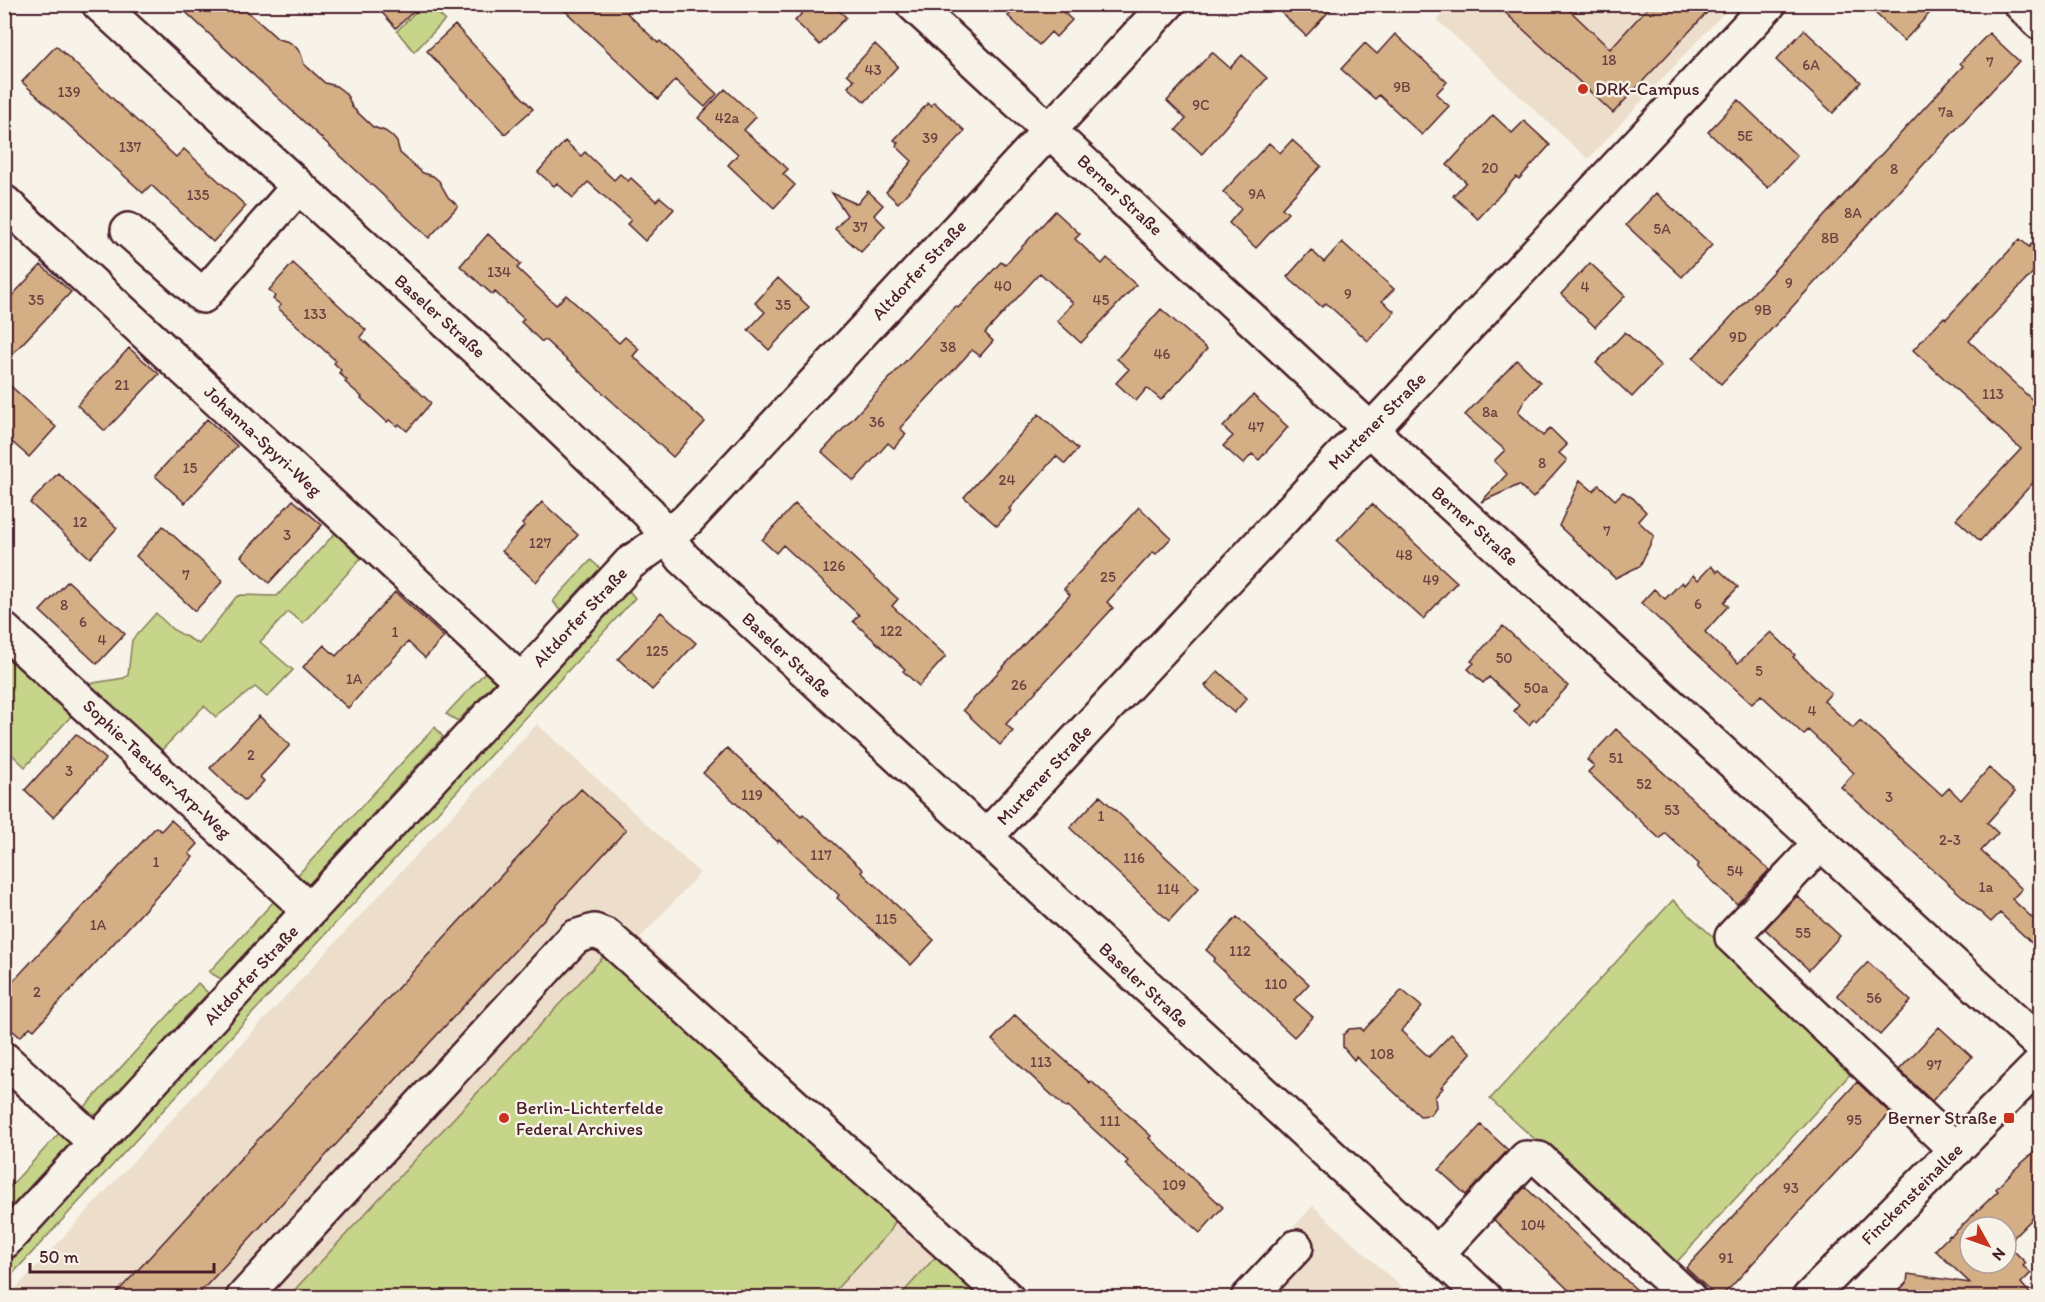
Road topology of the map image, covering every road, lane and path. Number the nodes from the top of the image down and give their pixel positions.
1 (99, 4) edge
2 (913, 4) edge
3 (1167, 4) edge
4 (1768, 4) edge
5 (2020, 4) edge
6 (2040, 23) edge
7 (1051, 131) junction
8 (298, 187) junction
9 (4, 202) edge
10 (128, 230) dead end
11 (1371, 430) junction
12 (667, 537) junction
13 (4, 630) edge
14 (521, 681) junction
15 (985, 838) junction
16 (1821, 843) junction
17 (309, 910) junction
18 (2040, 1044) edge
19 (4, 1059) edge
20 (2040, 1064) edge
21 (96, 1143) junction
22 (1956, 1150) junction
23 (4, 1242) edge
24 (1296, 1247) dead end
25 (1437, 1254) junction
26 (243, 1298) edge
27 (1007, 1298) edge
28 (1248, 1298) edge
29 (1485, 1298) edge
30 (1689, 1298) edge
31 (1809, 1298) edge

1 - 8 street, Baseler Straße
2 - 7 street, Berner Straße
3 - 7 street, Altdorfer Straße
4 - 11 street, Murtener Straße
5 - 6 street
7 - 11 street, Berner Straße
7 - 12 street, Altdorfer Straße
8 - 10 street
8 - 12 street, Baseler Straße
9 - 14 street, Johanna-Spyri-Weg
11 - 15 street, Murtener Straße
11 - 16 street, Berner Straße
12 - 14 street, Altdorfer Straße
12 - 15 street, Baseler Straße
13 - 17 street, Sophie-Taeuber-Arp-Weg
14 - 17 street, Altdorfer Straße
15 - 25 street, Baseler Straße
16 - 18 street, Berner Straße
16 - 22 street
17 - 21 street, Altdorfer Straße
19 - 21 street
20 - 22 street, Finckensteinallee
21 - 23 street, Altdorfer Straße
22 - 31 street, Finckensteinallee
24 - 28 street
25 - 29 street, Baseler Straße
25 - 30 street
26 - 27 street

